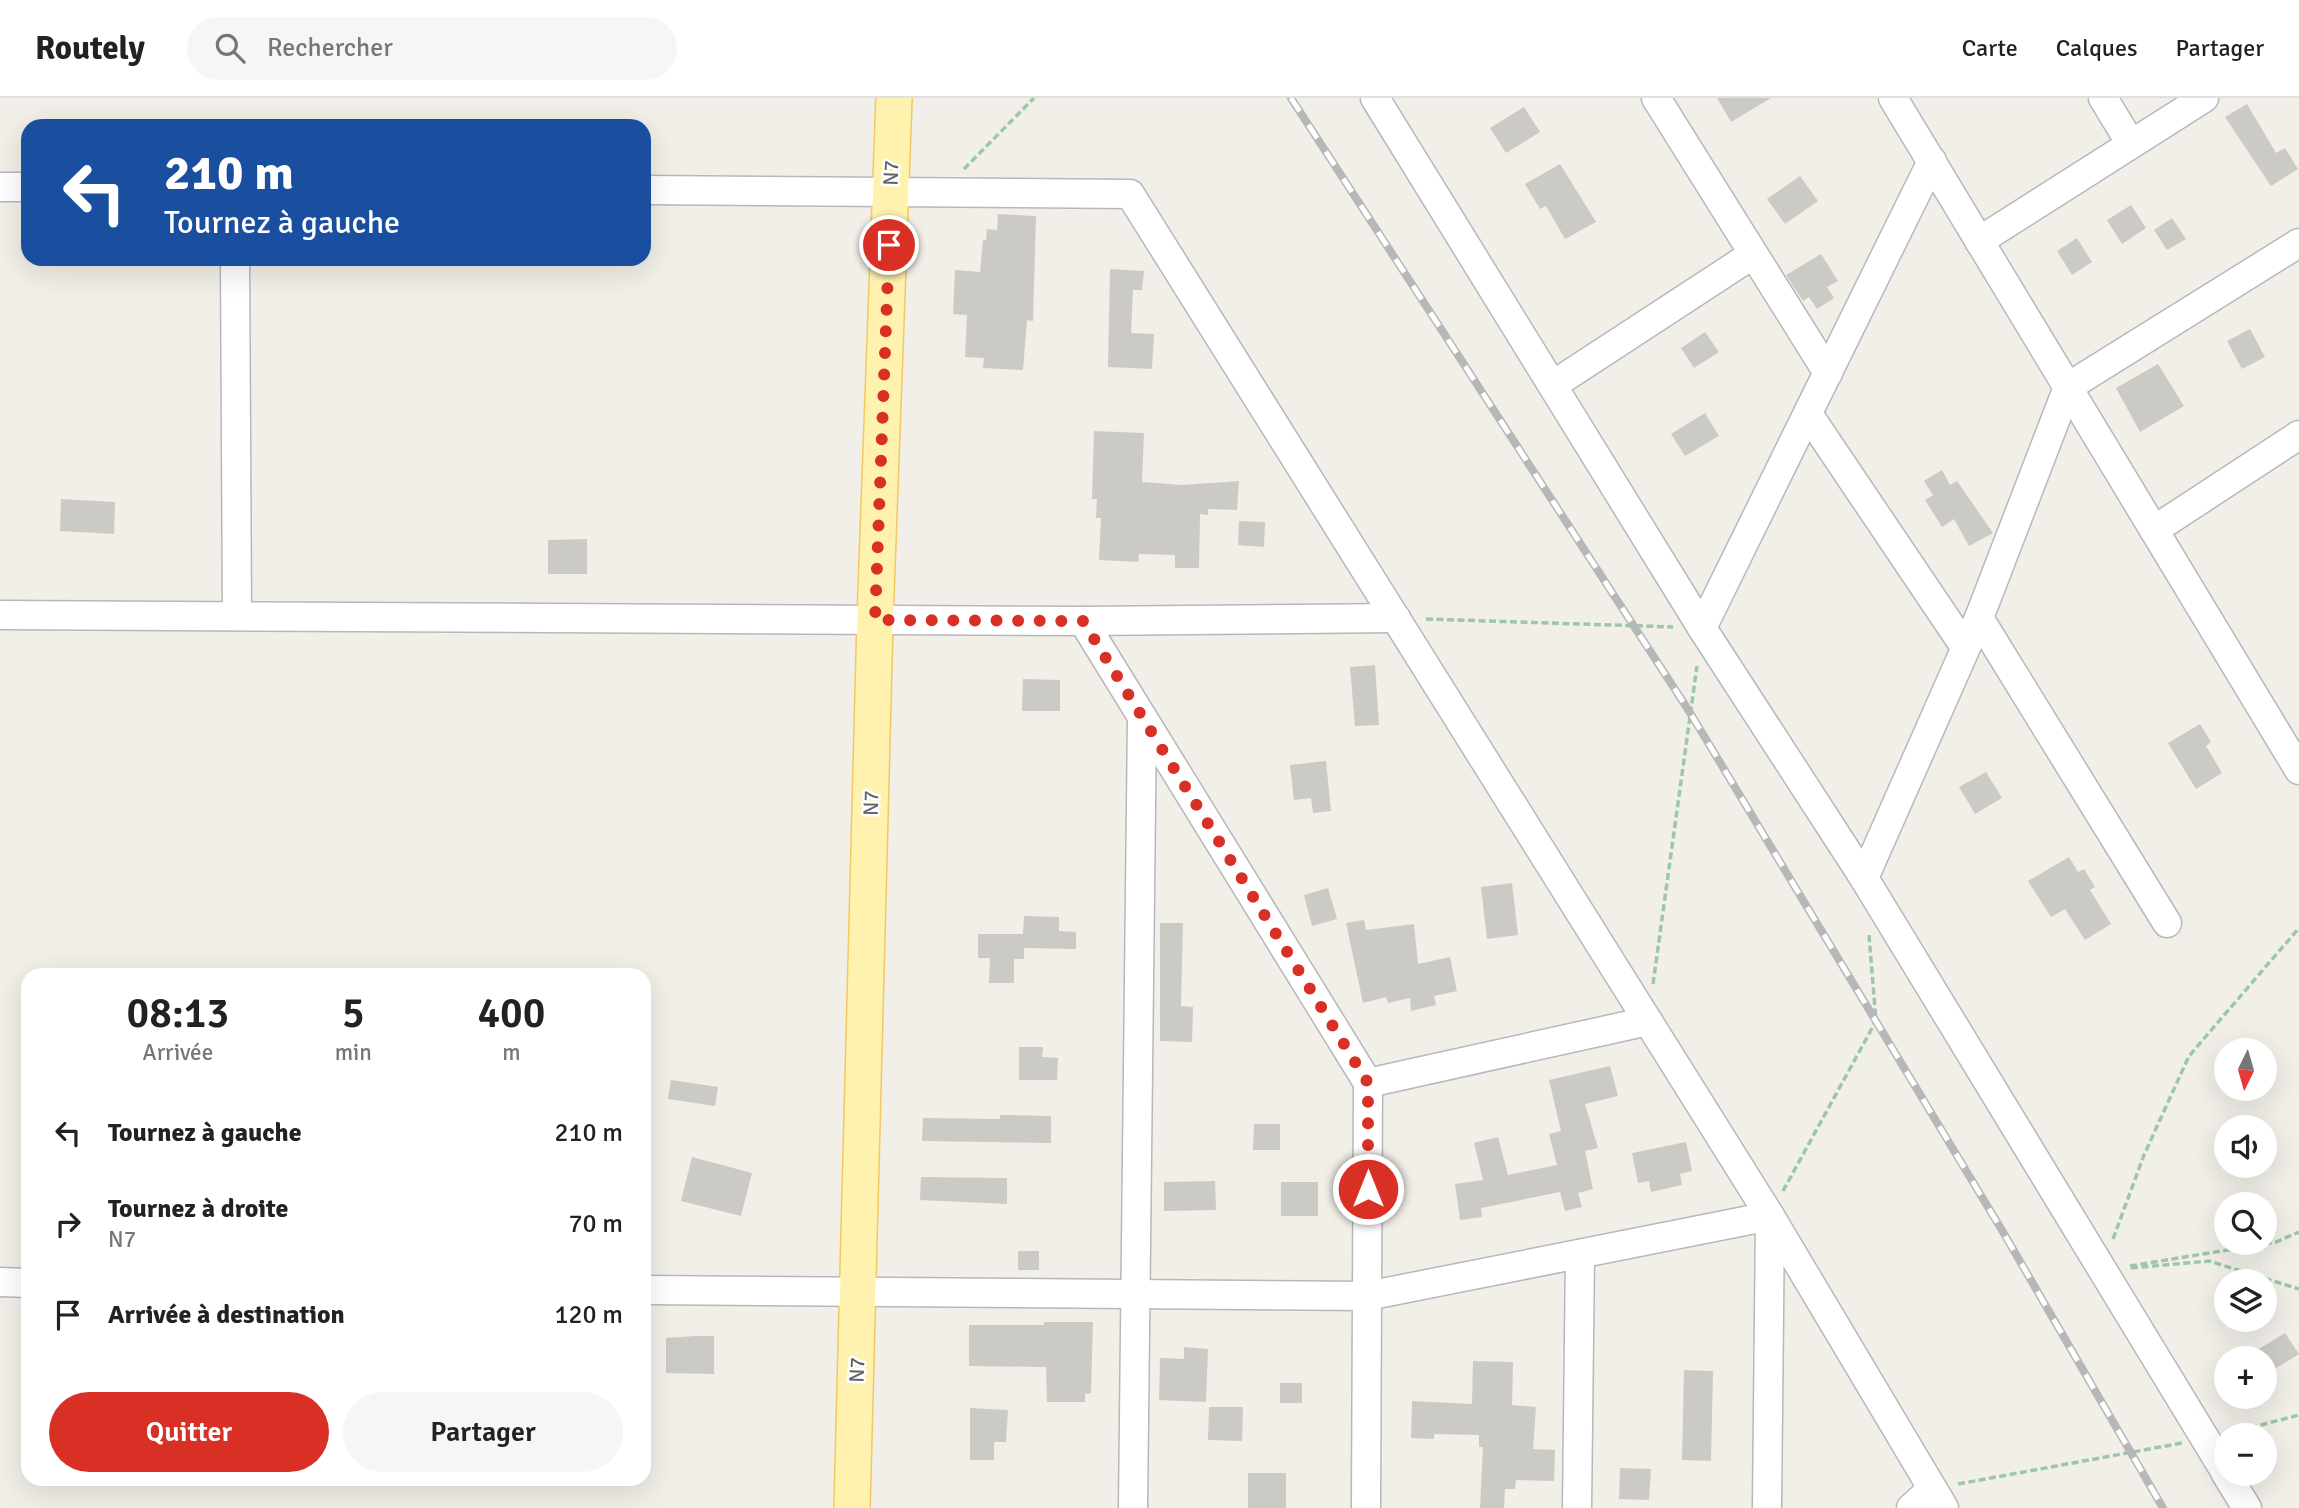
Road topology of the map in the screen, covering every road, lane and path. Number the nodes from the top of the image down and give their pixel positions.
1 (894, 98) edge
2 (1034, 98) edge
3 (1375, 98) edge
4 (1656, 98) edge
5 (1894, 98) edge
6 (2103, 98) edge
7 (2204, 98) edge
8 (2131, 144) junction
9 (1931, 161) junction
10 (0, 187) edge
11 (21, 187) edge
12 (651, 190) edge
13 (891, 192) junction
14 (939, 192) junction
15 (1979, 241) junction
16 (2299, 243) edge
17 (1752, 255) junction
18 (235, 266) edge
19 (1828, 373) junction
20 (1553, 385) junction
21 (2068, 387) junction
22 (1808, 414) junction
23 (2299, 435) edge
24 (2154, 530) junction
25 (0, 615) edge
26 (237, 616) junction
27 (1396, 618) junction
28 (1979, 618) junction
29 (875, 620) junction
30 (1083, 621) junction
31 (1702, 628) junction
32 (1965, 647) junction
33 (1142, 717) junction
34 (2299, 770) edge
35 (1864, 877) junction
36 (2167, 923) dead end
37 (2299, 928) edge
38 (1869, 930) dead end
39 (1648, 1021) junction
40 (1368, 1083) junction
41 (1770, 1216) junction
42 (2299, 1232) edge
43 (1580, 1254) junction
44 (2101, 1271) junction
45 (0, 1282) edge
46 (21, 1283) edge
47 (2299, 1289) edge
48 (651, 1290) edge
49 (860, 1292) junction
50 (1135, 1294) junction
51 (1367, 1296) junction
52 (2299, 1415) edge
53 (2205, 1439) junction
54 (2214, 1454) edge
55 (2234, 1486) edge
56 (1938, 1498) edge
57 (852, 1508) edge
58 (1133, 1508) edge
59 (1366, 1508) edge
60 (1577, 1508) edge
61 (1767, 1508) edge
62 (1911, 1508) edge
63 (2248, 1508) edge

1 - 13 main road, N7
2 - 14 path
3 - 20 street
4 - 17 street
5 - 9 street
6 - 8 street
7 - 8 street
8 - 15 street
9 - 15 street
9 - 19 street
10 - 11 street
12 - 13 street
13 - 14 street
13 - 29 main road, N7
14 - 27 street
15 - 21 street
16 - 21 street
17 - 19 street
17 - 20 street
18 - 26 street
19 - 22 street
20 - 31 street
21 - 24 street
21 - 28 street
22 - 31 street
22 - 32 street
23 - 24 street
24 - 34 street
25 - 26 street
26 - 29 street
27 - 30 street
27 - 31 path
27 - 39 street
28 - 32 street
28 - 36 street
29 - 30 street
29 - 49 main road, N7
30 - 33 street
31 - 35 street
31 - 39 path
32 - 35 street
33 - 40 street
33 - 50 street
35 - 44 street
37 - 44 path
38 - 41 path
39 - 40 street
39 - 41 street
40 - 51 street
41 - 43 street
41 - 56 street
41 - 61 street
42 - 44 path
43 - 51 street
43 - 60 street
44 - 47 path
44 - 53 street
45 - 46 street
48 - 49 street
49 - 50 street
49 - 57 main road, N7
50 - 51 street
50 - 58 street
51 - 59 street
52 - 53 path
53 - 54 street
53 - 56 path
55 - 63 street
56 - 62 street

